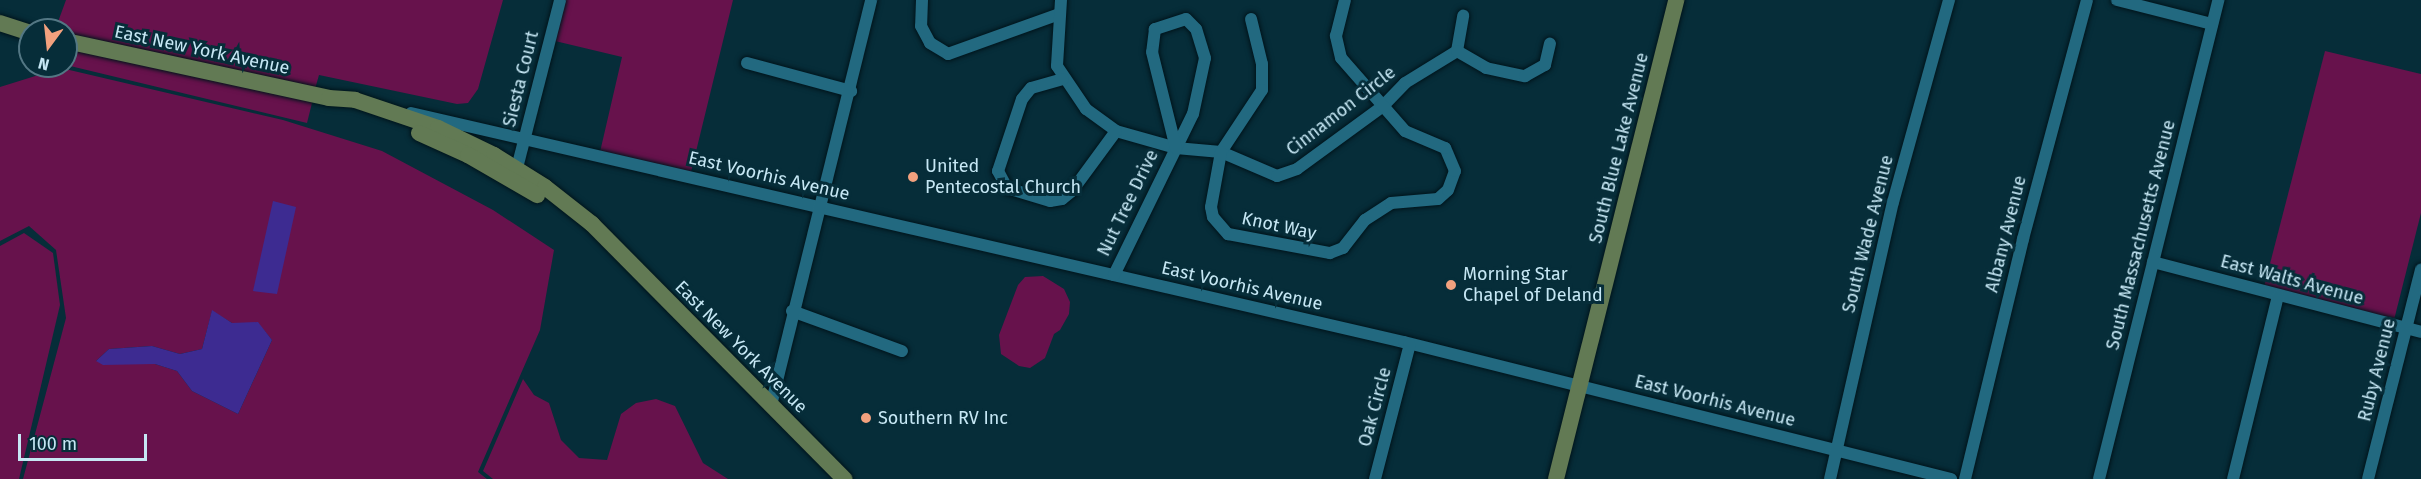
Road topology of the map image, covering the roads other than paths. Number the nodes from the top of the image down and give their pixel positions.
1 (560, 0) edge
2 (871, 0) edge
3 (922, 0) edge
4 (1061, 0) edge
5 (1345, 0) edge
6 (1676, 0) edge
7 (1949, 0) edge
8 (2087, 0) edge
9 (2117, 0) edge
10 (2218, 0) edge
11 (1059, 14) junction
12 (1463, 16) dead end
13 (1251, 19) dead end
14 (0, 23) edge
15 (2212, 24) junction
16 (18, 29) edge
17 (0, 31) edge
18 (18, 32) edge
19 (78, 44) edge
20 (1550, 44) dead end
21 (1457, 51) junction
22 (747, 63) dead end
23 (1063, 79) junction
24 (851, 91) junction
25 (329, 98) junction
26 (377, 106) junction
27 (1383, 106) junction
28 (1116, 131) junction
29 (433, 138) junction
30 (524, 140) junction
31 (471, 142) junction
32 (1176, 148) junction
33 (1221, 152) junction
34 (519, 176) junction
35 (817, 206) junction
36 (2153, 262) junction
37 (2421, 270) edge
38 (1114, 275) junction
39 (2278, 296) junction
40 (792, 311) junction
41 (2406, 328) junction
42 (2421, 332) edge
43 (1410, 344) junction
44 (902, 351) dead end
45 (1581, 386) junction
46 (771, 405) junction
47 (1836, 450) junction
48 (844, 479) edge
49 (1375, 479) edge
50 (1556, 479) edge
51 (1830, 479) edge
52 (1950, 479) edge
53 (1965, 479) edge
54 (2099, 479) edge
55 (2233, 479) edge
56 (2368, 479) edge

1 - 30 street, Siesta Court
2 - 24 street
3 - 11 street
4 - 11 street, Cinnamon Circle
5 - 27 street, Knot Way
6 - 45 main road, South Blue Lake Avenue
7 - 47 street, South Wade Avenue
8 - 53 street, Albany Avenue
9 - 15 street
10 - 15 street, South Massachusetts Avenue
11 - 23 street, Cinnamon Circle
12 - 21 street
13 - 33 street, Knot Way
14 - 16 main road
15 - 36 street, South Massachusetts Avenue
17 - 18 main road
19 - 25 main road, East New York Avenue
20 - 21 street
21 - 27 street, Cinnamon Circle
22 - 24 street
23 - 28 street, Cinnamon Circle
23 - 28 street
24 - 35 street
25 - 26 main road, East New York Avenue
25 - 29 main road, East New York Avenue
26 - 30 street, East Voorhis Avenue
26 - 31 main road, East New York Avenue
27 - 33 street, Cinnamon Circle
27 - 33 street, Knot Way
28 - 32 street, Cinnamon Circle
29 - 31 street, East Voorhis Avenue
29 - 34 main road, East New York Avenue
30 - 31 street, East Voorhis Avenue
30 - 34 street, Siesta Court
30 - 35 street, East Voorhis Avenue
31 - 34 main road, East New York Avenue
32 - 32 street, Nut Tree Drive
32 - 33 street, Cinnamon Circle
32 - 38 street, Nut Tree Drive
34 - 46 main road, East New York Avenue
35 - 38 street, East Voorhis Avenue
35 - 40 street
36 - 39 street, East Walts Avenue
36 - 54 street, South Massachusetts Avenue
37 - 41 street, Ruby Avenue
38 - 43 street, East Voorhis Avenue
39 - 41 street, East Walts Avenue
39 - 55 street
40 - 44 street
40 - 46 street
41 - 42 street, East Walts Avenue
41 - 56 street, Ruby Avenue
43 - 45 street, East Voorhis Avenue
43 - 49 street, Oak Circle
45 - 47 street, East Voorhis Avenue
45 - 50 main road, South Blue Lake Avenue
46 - 48 main road, East New York Avenue
47 - 51 street, South Wade Avenue
47 - 52 street, East Voorhis Avenue

